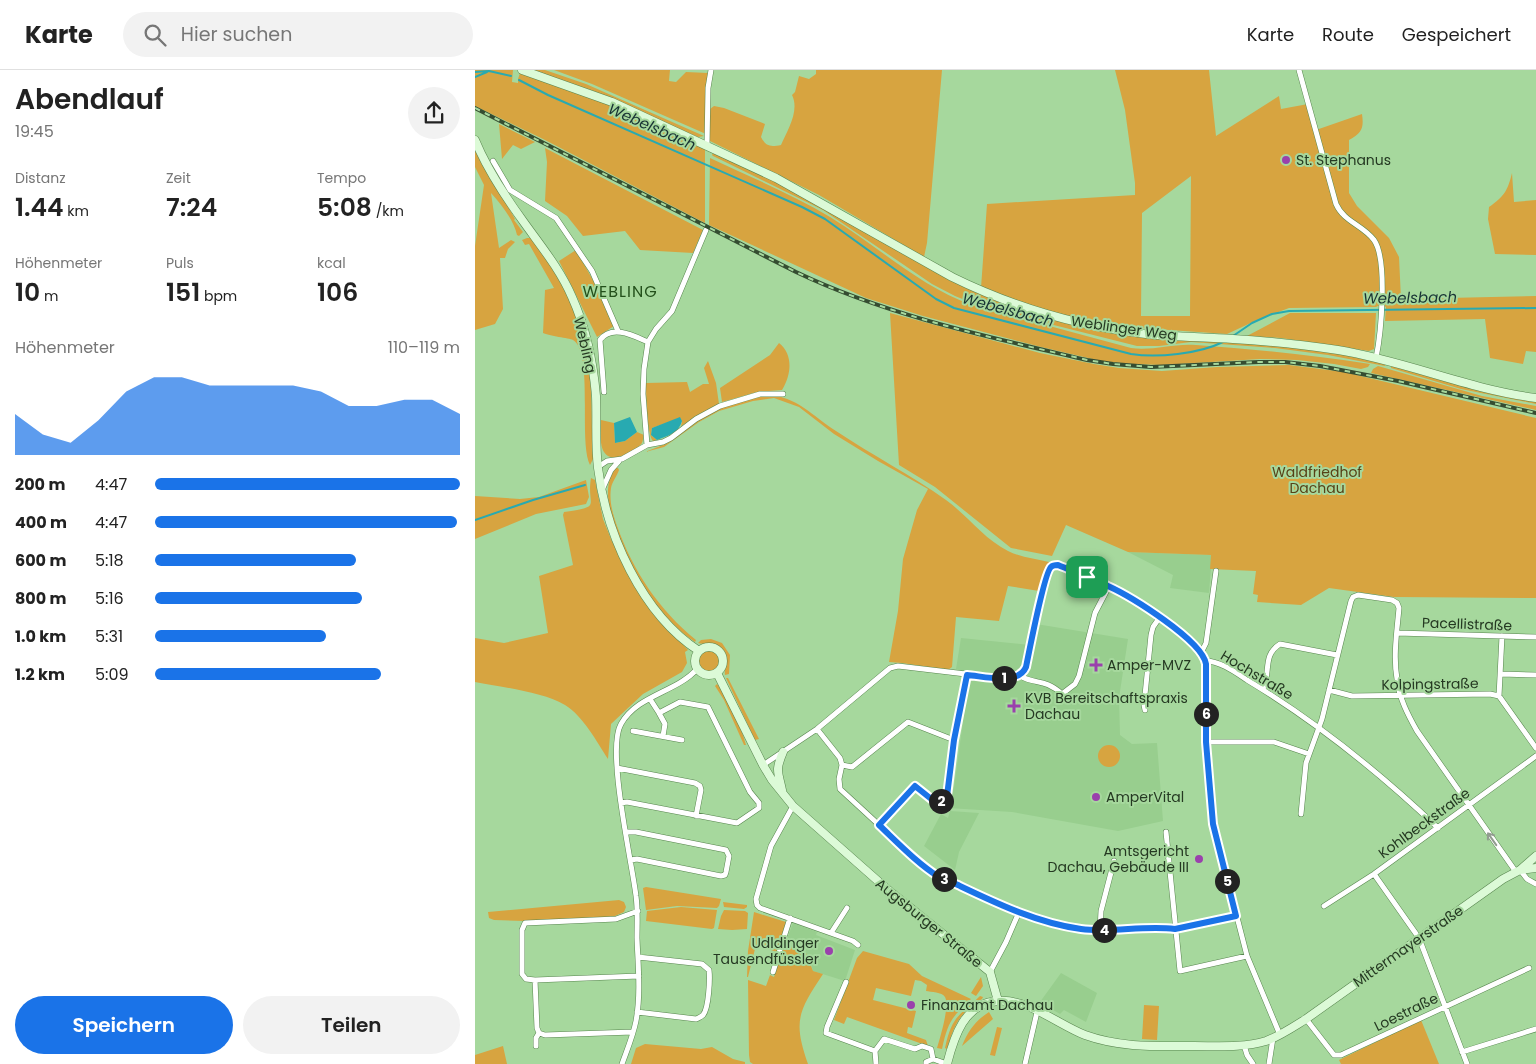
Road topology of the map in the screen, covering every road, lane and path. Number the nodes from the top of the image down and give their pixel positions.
1 (522, 70) edge
2 (711, 70) edge
3 (1299, 70) edge
4 (475, 140) edge
5 (707, 146) junction
6 (493, 161) dead end
7 (706, 230) dead end
8 (618, 332) junction
9 (648, 342) junction
10 (1376, 358) junction
11 (604, 392) dead end
12 (783, 394) dead end
13 (1536, 398) edge
14 (647, 445) junction
15 (619, 460) junction
16 (598, 466) junction
17 (615, 466) junction
18 (602, 491) junction
19 (1216, 570) dead end
20 (1109, 586) junction
21 (1160, 617) junction
22 (1397, 633) junction
23 (1502, 636) junction
24 (1536, 637) edge
25 (699, 651) junction
26 (1201, 653) junction
27 (1337, 655) junction
28 (1205, 661) junction
29 (697, 669) junction
30 (717, 673) junction
31 (1501, 674) junction
32 (967, 675) junction
33 (1536, 675) edge
34 (1020, 676) junction
35 (1263, 689) junction
36 (1329, 690) junction
37 (1401, 696) junction
38 (1499, 696) junction
39 (650, 699) junction
40 (1145, 710) dead end
41 (659, 713) junction
42 (1318, 728) junction
43 (817, 729) junction
44 (633, 730) dead end
45 (663, 736) junction
46 (682, 740) dead end
47 (954, 740) junction
48 (1206, 742) junction
49 (1536, 748) edge
50 (783, 752) junction
51 (1309, 754) junction
52 (1536, 756) edge
53 (763, 764) junction
54 (842, 765) junction
55 (617, 768) junction
56 (783, 794) junction
57 (621, 803) junction
58 (1469, 805) junction
59 (793, 806) junction
60 (1301, 814) dead end
61 (696, 816) junction
62 (879, 825) junction
63 (1438, 828) junction
64 (626, 832) junction
65 (1166, 832) dead end
66 (1536, 856) edge
67 (631, 860) junction
68 (1114, 861) dead end
69 (1536, 868) edge
70 (1518, 871) junction
71 (1374, 874) junction
72 (1536, 884) edge
73 (1324, 906) dead end
74 (847, 908) dead end
75 (638, 911) junction
76 (1019, 912) junction
77 (1236, 916) junction
78 (790, 918) junction
79 (1175, 929) junction
80 (1100, 930) junction
81 (831, 933) junction
82 (1419, 938) junction
83 (858, 945) dead end
84 (1247, 956) junction
85 (638, 957) junction
86 (1529, 968) dead end
87 (773, 972) dead end
88 (990, 972) junction
89 (639, 976) junction
90 (535, 980) junction
91 (846, 982) dead end
92 (998, 1001) junction
93 (1445, 1005) junction
94 (637, 1012) junction
95 (1037, 1012) junction
96 (1306, 1019) junction
97 (1536, 1030) edge
98 (633, 1032) junction
99 (539, 1033) junction
100 (1277, 1037) junction
101 (536, 1046) dead end
102 (1244, 1046) junction
103 (875, 1051) junction
104 (1462, 1052) junction
105 (933, 1059) junction
106 (622, 1064) edge
107 (876, 1064) edge
108 (926, 1064) edge
109 (947, 1064) edge
110 (1025, 1064) edge
111 (1253, 1064) edge
112 (1269, 1064) edge
113 (1467, 1064) edge

1 - 5 main road, Weblinger Weg
2 - 5 street
3 - 10 street
4 - 16 main road, Webling
5 - 10 main road, Weblinger Weg
6 - 8 street
7 - 9 street
8 - 9 street
8 - 11 street, Webling
9 - 14 street
10 - 13 main road, Weblinger Weg
12 - 14 street
14 - 15 street
15 - 16 street
15 - 17 street
16 - 17 street
16 - 18 main road
17 - 18 street
18 - 25 main road
19 - 26 street
20 - 21 street, Hochstraße
20 - 34 street
20 - 34 street, Hochstraße
21 - 26 street, Hochstraße
21 - 40 street
22 - 23 street, Pacellistraße
22 - 27 street
22 - 37 street
23 - 24 street, Pacellistraße
23 - 31 street
25 - 29 main road
25 - 30 main road
26 - 28 street, Hochstraße
27 - 35 street
27 - 36 street
28 - 35 street, Hochstraße
28 - 48 street
29 - 30 main road
29 - 39 street
30 - 53 main road, Augsburger Straße
31 - 33 street
31 - 38 street
32 - 34 street
32 - 43 street
32 - 47 street
35 - 42 street, Hochstraße
36 - 37 street, Kolpingstraße
36 - 42 street
37 - 38 street, Kolpingstraße
37 - 58 street
38 - 49 street
39 - 41 street
39 - 55 street
41 - 45 street
41 - 61 street
42 - 51 street
42 - 63 street, Hochstraße
43 - 50 street
43 - 54 street
44 - 45 street
45 - 46 street
47 - 54 street
47 - 62 street
48 - 51 street
48 - 77 street
50 - 53 street
50 - 56 main road
51 - 60 street
52 - 58 street, Kohlbeckstraße
53 - 56 main road, Augsburger Straße
54 - 62 street
55 - 57 street
55 - 61 street
56 - 59 main road, Augsburger Straße
57 - 61 street
57 - 64 street
58 - 63 street, Kohlbeckstraße
70 -> 58 street
59 - 78 street
59 - 88 main road, Augsburger Straße
62 - 76 street
63 - 71 street, Kohlbeckstraße
64 - 67 street
64 - 67 street
65 - 79 street
66 - 70 main road, Mittermayerstraße
67 - 75 street
68 - 80 street
69 - 70 main road
70 - 72 street
70 - 82 main road, Mittermayerstraße
71 - 73 street, Kohlbeckstraße
71 - 82 street
74 - 81 street
75 - 85 street
75 - 90 street
76 - 80 street
76 - 88 street
77 - 79 street
77 - 84 street
78 - 81 street
78 - 87 street
79 - 80 street
79 - 84 street
81 - 83 street
82 - 93 street
82 - 96 main road, Mittermayerstraße
84 - 100 street
85 - 89 street
85 - 94 street
86 - 93 street, Loestraße
88 - 92 main road, Augsburger Straße
89 - 90 street
89 - 94 street
90 - 99 street
91 - 103 street
92 - 95 main road
92 - 109 main road
93 - 96 street, Loestraße
93 - 104 street
94 - 98 street
95 - 102 main road
95 - 110 street
96 - 100 main road, Mittermayerstraße
97 - 104 street
98 - 99 street
98 - 106 street
99 - 101 street
100 - 102 main road
100 - 112 street
102 - 111 street
103 - 105 street
103 - 107 street
104 - 113 street
105 - 108 street
105 - 109 street

